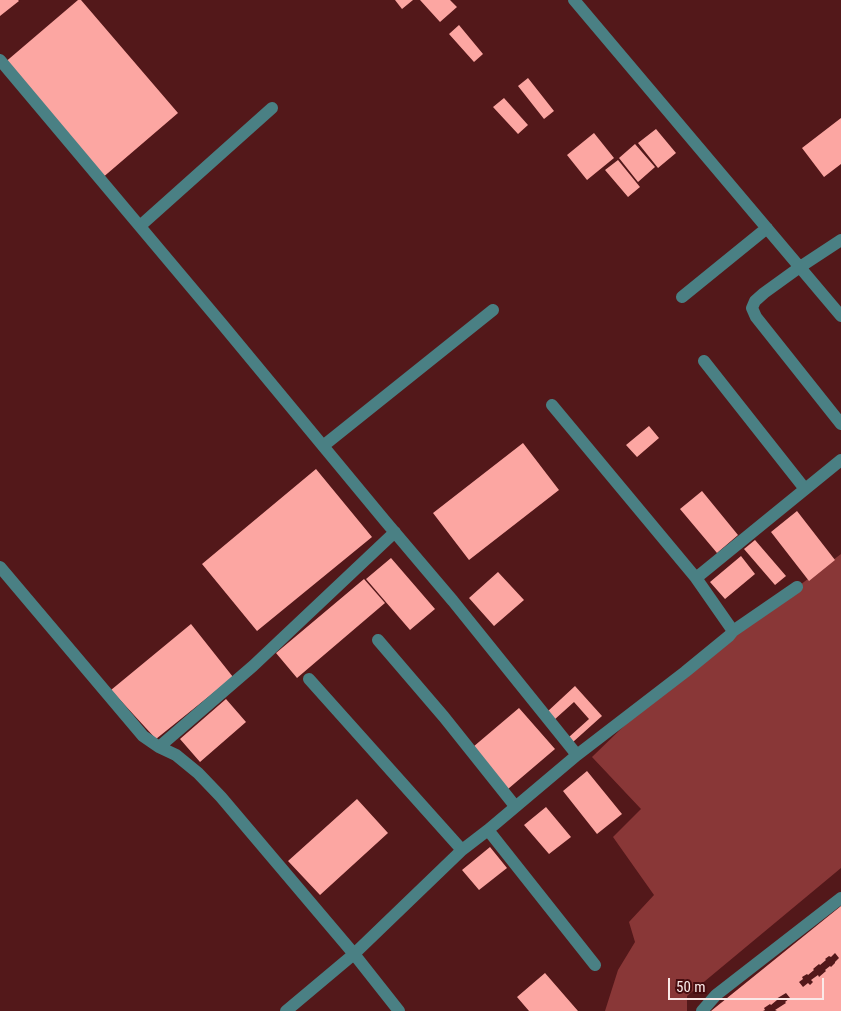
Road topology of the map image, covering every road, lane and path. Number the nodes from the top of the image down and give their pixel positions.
1 (574, 0) edge
2 (0, 60) edge
3 (272, 108) dead end
4 (140, 226) junction
5 (767, 228) junction
6 (841, 240) edge
7 (800, 267) junction
8 (682, 297) dead end
9 (493, 310) dead end
10 (841, 316) edge
11 (704, 361) dead end
12 (552, 405) dead end
13 (841, 424) edge
14 (324, 446) junction
15 (841, 460) edge
16 (805, 488) junction
17 (395, 532) junction
18 (0, 567) edge
19 (696, 578) junction
20 (797, 587) dead end
21 (733, 631) junction
22 (378, 640) dead end
23 (309, 679) dead end
24 (159, 747) junction
25 (577, 756) junction
26 (515, 806) junction
27 (488, 830) junction
28 (462, 850) junction
29 (841, 898) edge
30 (354, 954) junction
31 (595, 965) dead end
32 (286, 1011) edge
33 (399, 1011) edge
34 (702, 1011) edge

1 - 5 street
2 - 4 street
3 - 4 street
4 - 14 street
5 - 7 street
5 - 8 street
6 - 7 street
7 - 10 street
7 - 13 street
9 - 14 street
11 - 16 street
12 - 19 street
14 - 17 street
15 - 16 street
16 - 19 street
17 - 24 street
17 - 25 street
18 - 24 street
19 - 21 street
20 - 21 street
21 - 25 street
22 - 26 street
23 - 28 street
24 - 30 street
25 - 26 street
26 - 27 street
27 - 28 street
27 - 31 street
28 - 30 street
29 - 34 street
30 - 32 street
30 - 33 street

